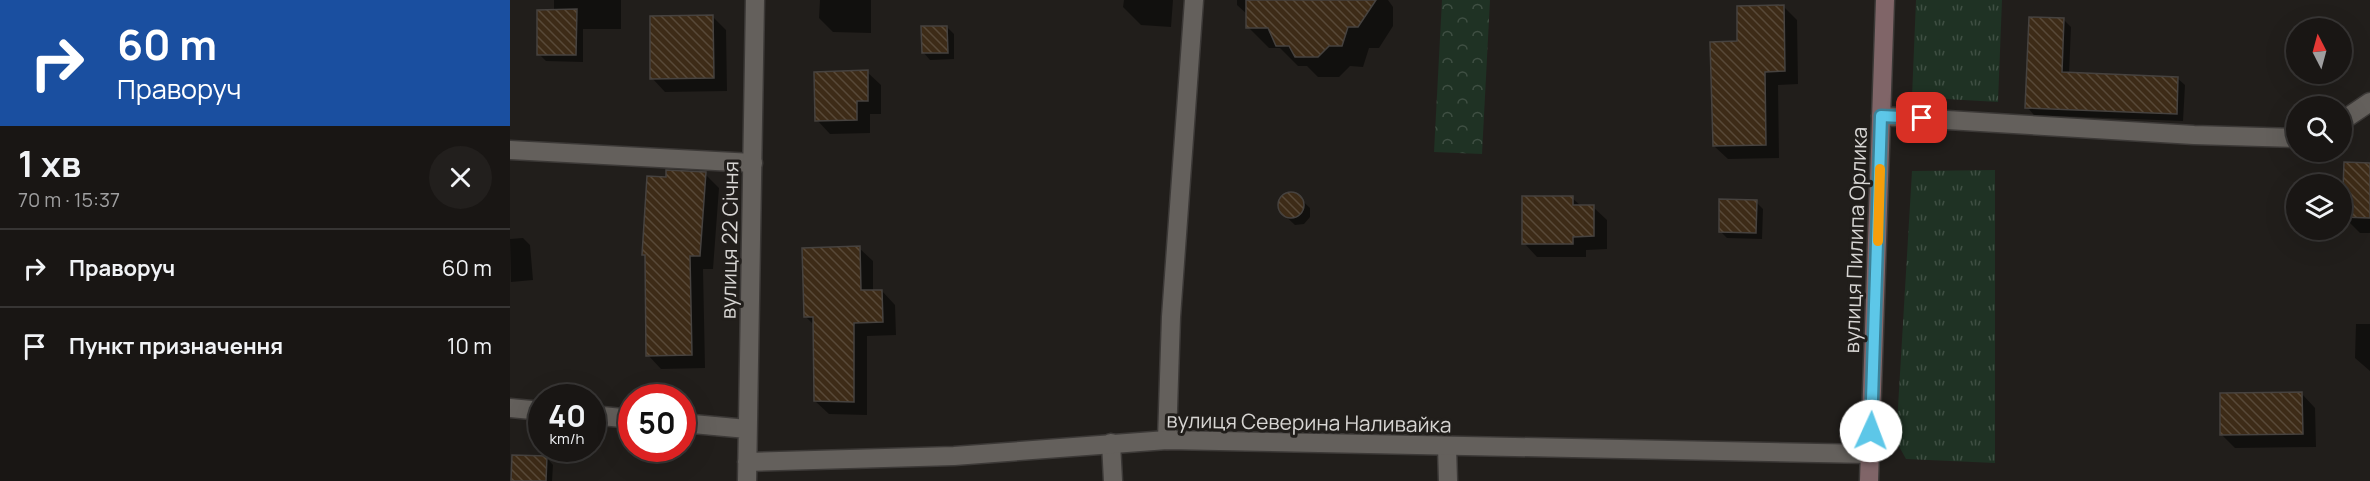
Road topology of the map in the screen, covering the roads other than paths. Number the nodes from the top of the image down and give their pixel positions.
1 (755, 0) edge
2 (1194, 0) edge
3 (1885, 0) edge
4 (2370, 102) edge
5 (2352, 114) edge
6 (1881, 116) junction
7 (2286, 138) edge
8 (510, 150) edge
9 (753, 163) junction
10 (510, 408) edge
11 (528, 410) edge
12 (696, 424) edge
13 (747, 429) junction
14 (1167, 440) junction
15 (1111, 443) junction
16 (1448, 447) junction
17 (1870, 454) junction
18 (747, 462) junction
19 (747, 481) edge
20 (1113, 481) edge
21 (1448, 481) edge
22 (1869, 481) edge

1 - 9 street, вулиця 22 Січня
2 - 14 street
3 - 6 main road, вулиця Пилипа Орлика
4 - 5 street
6 - 7 street
6 - 17 main road, вулиця Пилипа Орлика
8 - 9 street
9 - 13 street, вулиця 22 Січня
10 - 11 street
12 - 13 street
13 - 18 street, вулиця 22 Січня
14 - 15 street, вулиця Северина Наливайка
14 - 16 street, вулиця Северина Наливайка
15 - 18 street, вулиця Северина Наливайка
15 - 20 street
16 - 17 street, вулиця Северина Наливайка
16 - 21 street
17 - 22 main road, вулиця Пилипа Орлика
18 - 19 street, вулиця 22 Січня

